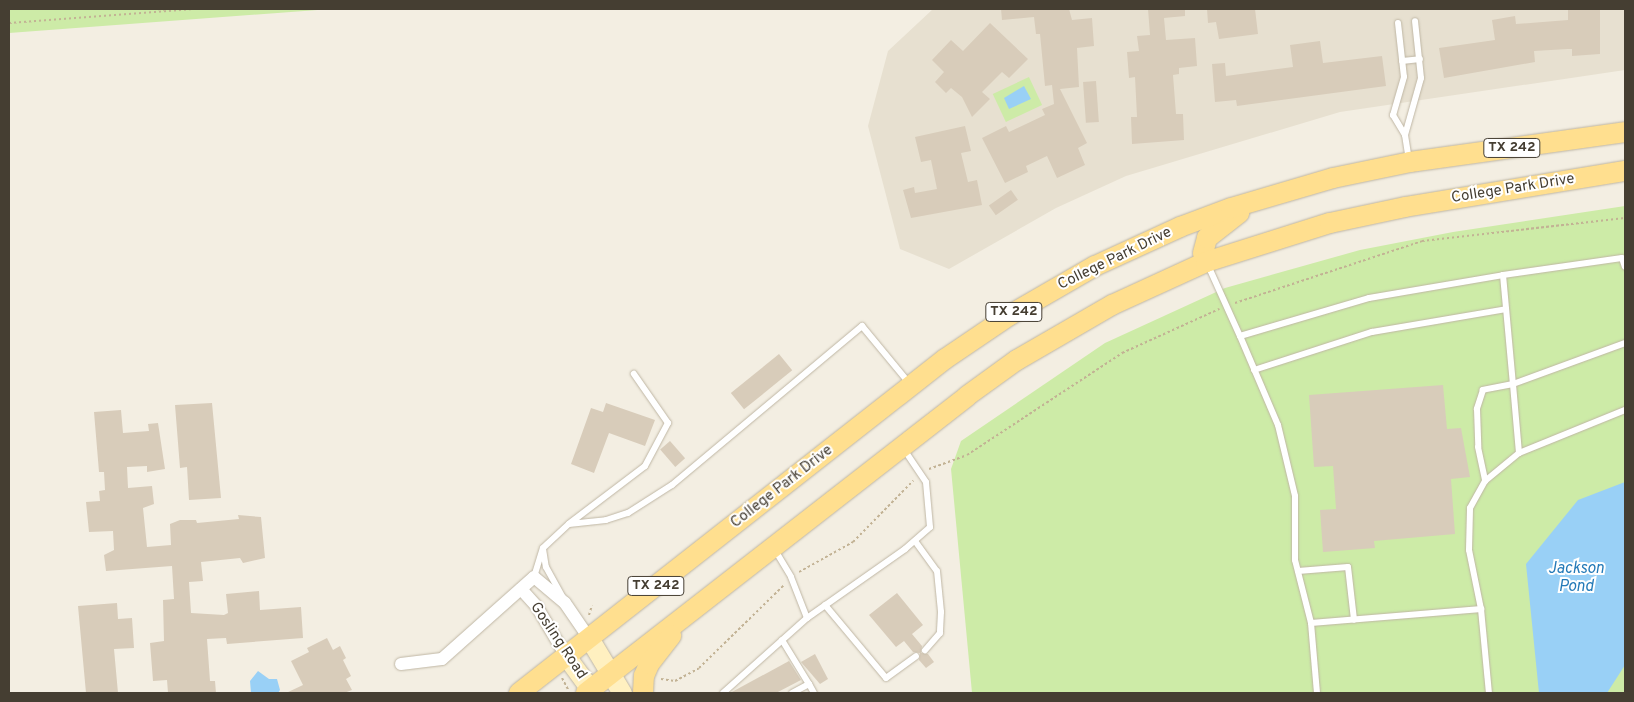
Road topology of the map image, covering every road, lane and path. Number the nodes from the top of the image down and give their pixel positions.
1 (197, 9) edge
2 (1416, 21) dead end
3 (9, 23) edge
4 (1398, 23) dead end
5 (1420, 59) junction
6 (1402, 61) junction
7 (1625, 132) edge
8 (1405, 135) junction
9 (1410, 162) junction
10 (1625, 171) edge
11 (1259, 199) junction
12 (1625, 218) edge
13 (1206, 262) junction
14 (1625, 268) edge
15 (1503, 276) junction
16 (1227, 306) junction
17 (1506, 309) junction
18 (1240, 336) junction
19 (1625, 343) edge
20 (1254, 370) junction
21 (634, 374) dead end
22 (1513, 384) junction
23 (911, 386) junction
24 (1625, 410) edge
25 (902, 446) junction
26 (1520, 453) junction
27 (922, 472) junction
28 (1485, 481) junction
29 (569, 524) junction
30 (915, 541) junction
31 (773, 547) junction
32 (543, 548) junction
33 (1298, 571) junction
34 (534, 577) junction
35 (791, 577) junction
36 (521, 588) junction
37 (565, 603) junction
38 (825, 605) junction
39 (1481, 609) junction
40 (690, 611) junction
41 (807, 618) junction
42 (1354, 620) junction
43 (1312, 623) junction
44 (589, 638) junction
45 (782, 640) junction
46 (924, 650) dead end
47 (566, 656) junction
48 (916, 656) dead end
49 (402, 664) dead end
50 (611, 674) junction
51 (808, 684) junction
52 (644, 685) edge
53 (590, 692) edge
54 (519, 693) edge
55 (622, 693) edge
56 (723, 693) edge
57 (792, 693) edge
58 (814, 693) edge
59 (1317, 693) edge
60 (1489, 693) edge

1 - 3 path
2 - 5 lane
4 - 6 lane
5 - 6 lane
5 - 8 lane
6 - 8 lane
7 - 9 main road, College Park Drive / TX 242
8 - 9 lane
9 - 11 main road, College Park Drive / TX 242
10 - 13 main road, College Park Drive / TX 242
11 - 13 main road
11 - 23 main road, College Park Drive / TX 242
12 - 16 path
13 - 16 lane
13 - 25 main road, College Park Drive / TX 242
14 - 15 lane
15 - 17 lane
15 - 18 lane
16 - 18 lane
16 - 27 path
17 - 20 lane
17 - 22 lane
18 - 20 lane
19 - 22 lane
20 - 33 lane
21 - 29 lane
22 - 26 lane
22 - 28 lane
23 - 29 lane
23 - 44 main road, College Park Drive / TX 242
24 - 26 lane
25 - 27 lane
25 - 31 main road, College Park Drive / TX 242
26 - 28 lane
27 - 30 lane
27 - 35 path
28 - 39 lane
29 - 32 lane
30 - 38 lane
30 - 46 lane
31 - 35 lane
31 - 40 main road, College Park Drive / TX 242
32 - 34 lane
32 - 37 lane
33 - 42 lane
33 - 43 lane
34 - 36 street
34 - 37 street, Gosling Road
35 - 41 lane
35 - 52 path
36 - 47 street, Gosling Road
36 - 49 street
37 - 44 street, Gosling Road
38 - 41 lane
38 - 48 lane
39 - 42 lane
39 - 60 lane
40 - 50 main road, College Park Drive / TX 242
40 - 52 main road
41 - 45 lane
42 - 43 lane
43 - 59 lane
44 - 47 main road, College Park Drive / TX 242
44 - 50 main road, Gosling Road
45 - 51 lane
45 - 56 lane
47 - 53 main road, Gosling Road
47 - 54 main road, College Park Drive / TX 242
50 - 53 main road, College Park Drive / TX 242
50 - 55 main road, Gosling Road
51 - 57 lane
51 - 58 lane

